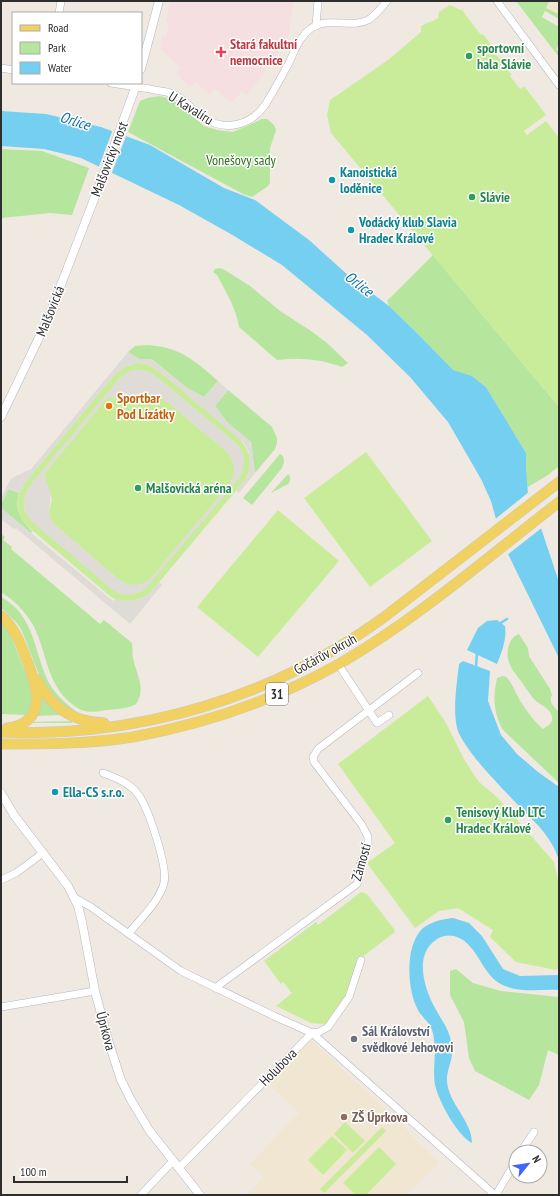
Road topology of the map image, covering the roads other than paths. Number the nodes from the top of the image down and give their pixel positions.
1 (61, 1) edge
2 (158, 1) edge
3 (318, 1) edge
4 (388, 1) edge
5 (497, 1) edge
6 (60, 12) edge
7 (316, 26) junction
8 (142, 65) edge
9 (1, 68) edge
10 (12, 70) edge
11 (124, 84) edge
12 (136, 85) edge
13 (559, 85) edge
14 (92, 203) joint
15 (1, 417) edge
16 (555, 485) edge
17 (559, 502) edge
18 (1, 616) edge
19 (27, 661) junction
20 (338, 664) junction
21 (418, 673) dead end
22 (368, 710) junction
23 (389, 715) dead end
24 (132, 724) junction
25 (1, 728) edge
26 (1, 732) edge
27 (1, 744) edge
28 (103, 773) dead end
29 (1, 793) edge
30 (43, 853) junction
31 (1, 880) edge
32 (75, 898) junction
33 (129, 933) junction
34 (362, 960) dead end
35 (215, 988) junction
36 (95, 991) junction
37 (1, 1007) edge
38 (312, 1033) junction
39 (534, 1132) dead end
40 (526, 1144) edge
41 (173, 1161) junction
42 (179, 1168) junction
43 (508, 1174) edge
44 (141, 1195) edge
45 (200, 1195) edge
46 (495, 1195) edge

1 - 6 street
2 - 8 street
3 - 7 street
4 - 7 street
5 - 13 street
7 - 12 street, U Kavalíru
9 - 10 street
11 - 12 street, U Kavalíru
12 - 14 street, Malšovický most
14 - 15 street, Malšovická
16 - 24 main road, Gočárův okruh / 31
17 - 20 main road, Gočárův okruh / 31
18 - 19 main road
19 - 24 main road
19 - 25 main road
20 - 22 street
20 - 27 main road, Gočárův okruh / 31
21 - 22 street, Zámostí
22 - 23 street
22 - 35 street, Zámostí
24 - 26 main road, Gočárův okruh / 31
28 - 33 street
29 - 30 street, Úprkova
30 - 31 street
30 - 32 street, Úprkova
32 - 33 street
32 - 36 street, Úprkova
33 - 35 street
34 - 38 street, Holubova
35 - 38 street
36 - 37 street
36 - 41 street, Úprkova
38 - 42 street, Holubova
38 - 46 street
39 - 40 street
41 - 42 street, Úprkova
41 - 44 street
42 - 45 street, Úprkova
43 - 46 street

